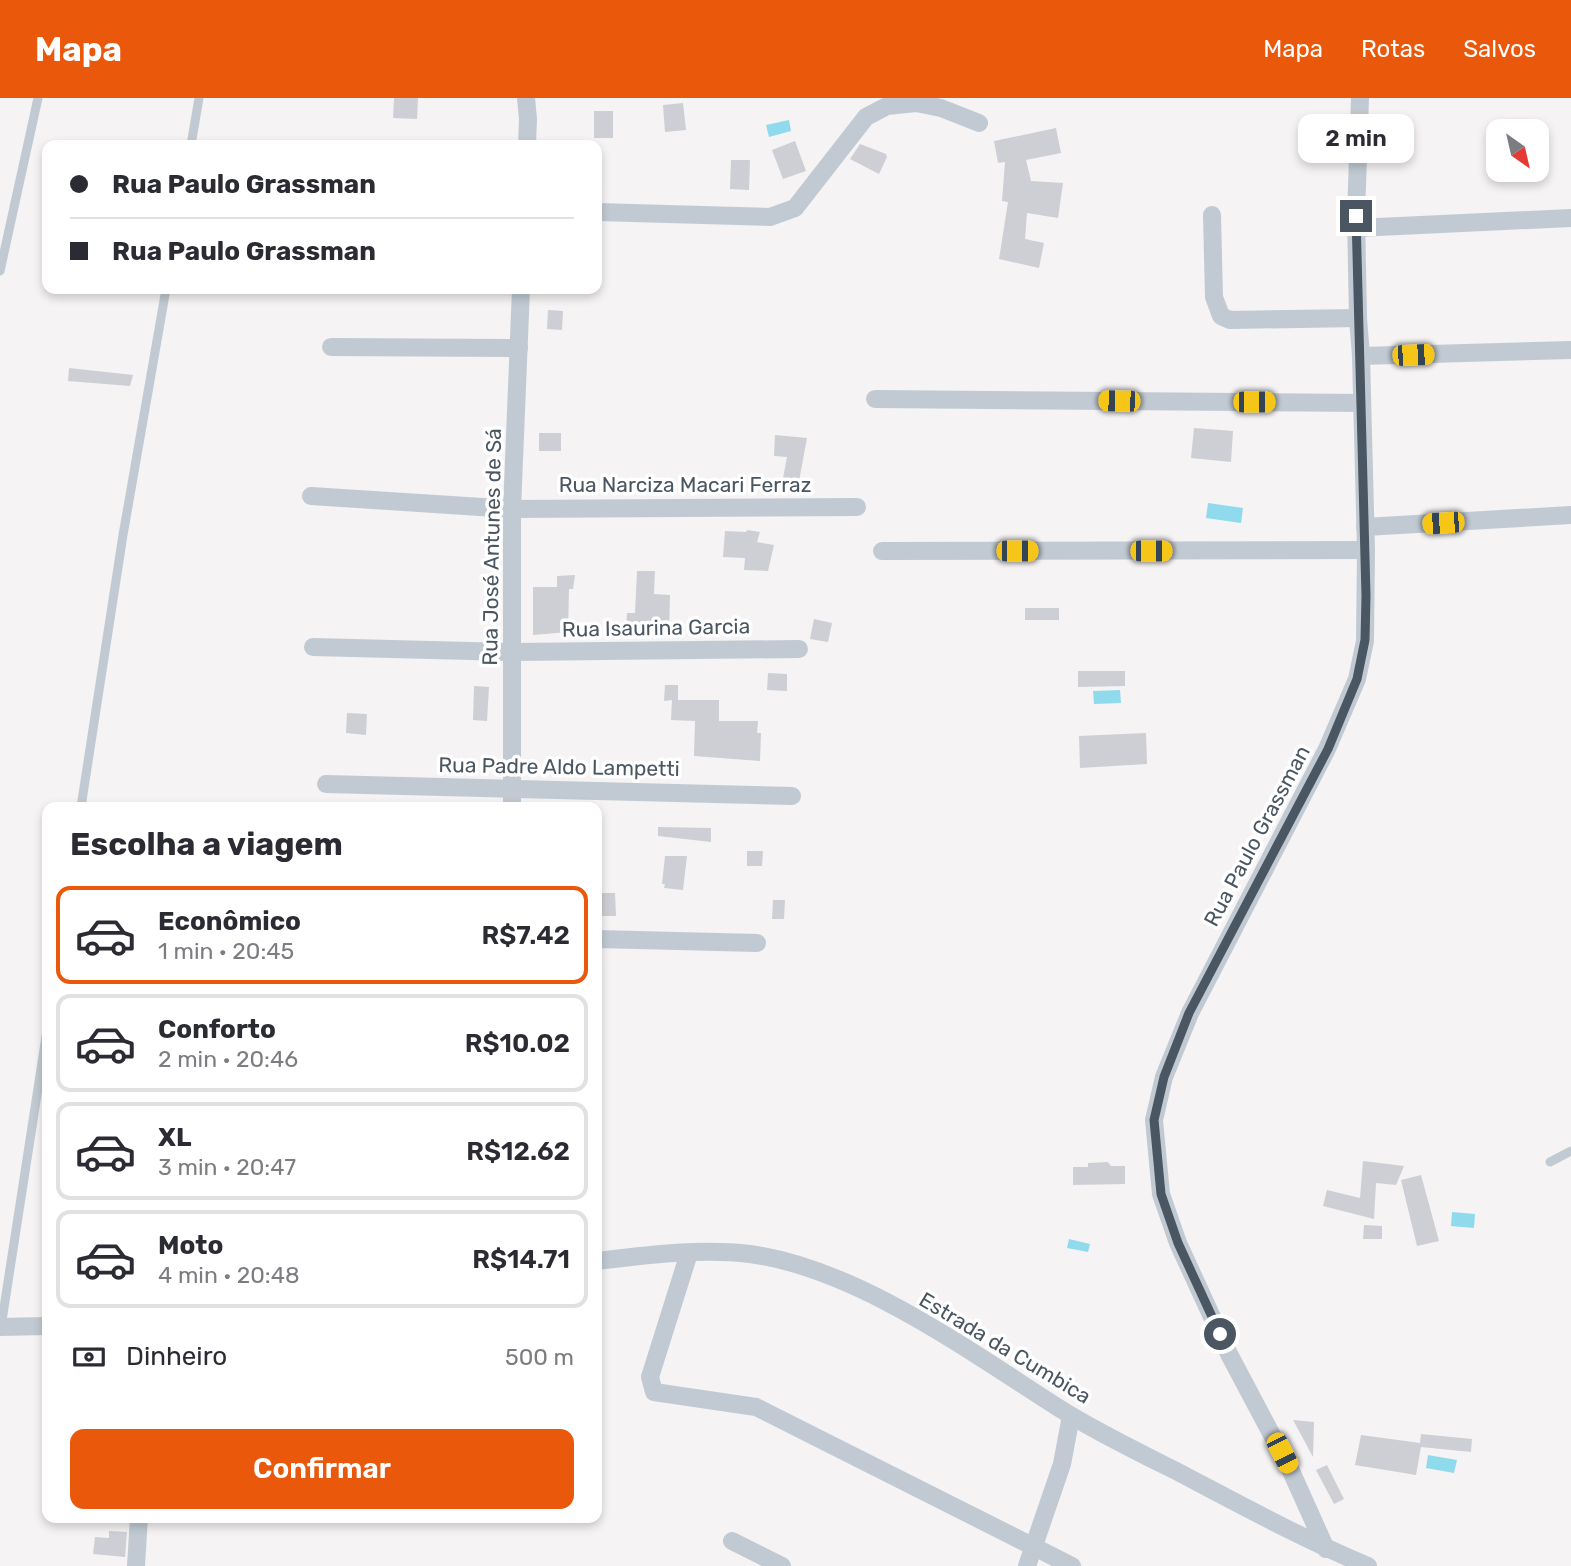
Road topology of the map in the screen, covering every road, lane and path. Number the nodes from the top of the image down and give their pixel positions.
1 (38, 98) edge
2 (199, 98) edge
3 (526, 98) edge
4 (535, 98) edge
5 (1360, 98) edge
6 (528, 119) junction
7 (979, 123) dead end
8 (192, 140) edge
9 (527, 140) edge
10 (602, 212) edge
11 (1212, 215) dead end
12 (1571, 218) edge
13 (1357, 228) junction
14 (0, 271) edge
15 (165, 294) edge
16 (521, 294) edge
17 (1357, 318) junction
18 (331, 347) dead end
19 (519, 348) junction
20 (1571, 350) edge
21 (1361, 356) junction
22 (875, 399) dead end
23 (1362, 403) junction
24 (311, 496) dead end
25 (858, 507) dead end
26 (512, 509) junction
27 (1571, 515) edge
28 (1366, 527) junction
29 (1366, 550) junction
30 (882, 551) dead end
31 (313, 647) dead end
32 (799, 649) dead end
33 (514, 652) junction
34 (326, 784) dead end
35 (792, 796) dead end
36 (512, 798) edge
37 (82, 802) edge
38 (602, 939) edge
39 (757, 943) dead end
40 (42, 1062) edge
41 (1571, 1151) edge
42 (1550, 1161) dead end
43 (689, 1253) junction
44 (602, 1261) edge
45 (42, 1325) edge
46 (1, 1327) edge
47 (1071, 1416) junction
48 (139, 1523) edge
49 (732, 1541) dead end
50 (1034, 1546) junction
51 (1326, 1549) junction
52 (136, 1566) edge
53 (782, 1566) edge
54 (1027, 1566) edge
55 (1072, 1566) edge
56 (1368, 1566) edge

1 - 14 lane
2 - 8 lane
3 - 6 street
4 - 6 street
5 - 13 street, Rua Paulo Grassman
6 - 9 street
7 - 10 street
11 - 17 street
12 - 13 street
13 - 17 street, Rua Paulo Grassman
15 - 37 lane
16 - 19 street, Rua José Antunes de Sá
17 - 21 street, Rua Paulo Grassman
18 - 19 street
19 - 26 street, Rua José Antunes de Sá
20 - 21 street
21 - 23 street, Rua Paulo Grassman
22 - 23 street
23 - 28 street, Rua Paulo Grassman
24 - 26 street, Rua Narciza Macari Ferraz
25 - 26 street, Rua Narciza Macari Ferraz
26 - 33 street, Rua José Antunes de Sá
27 - 28 street
28 - 29 street, Rua Paulo Grassman
29 - 30 street
29 - 51 street, Rua Paulo Grassman
31 - 33 street, Rua Isaurina Garcia
32 - 33 street, Rua Isaurina Garcia
33 - 36 street, Rua José Antunes de Sá
34 - 36 street, Rua Padre Aldo Lampetti
35 - 36 street, Rua Padre Aldo Lampetti
38 - 39 street
40 - 46 lane
41 - 42 lane
43 - 44 street, Estrada da Cumbica
43 - 47 street, Estrada da Cumbica
43 - 50 street
45 - 46 street
47 - 50 street
47 - 51 street, Estrada da Cumbica
48 - 52 street
49 - 53 street
50 - 54 street
50 - 55 street
51 - 56 street, Estrada da Cumbica

